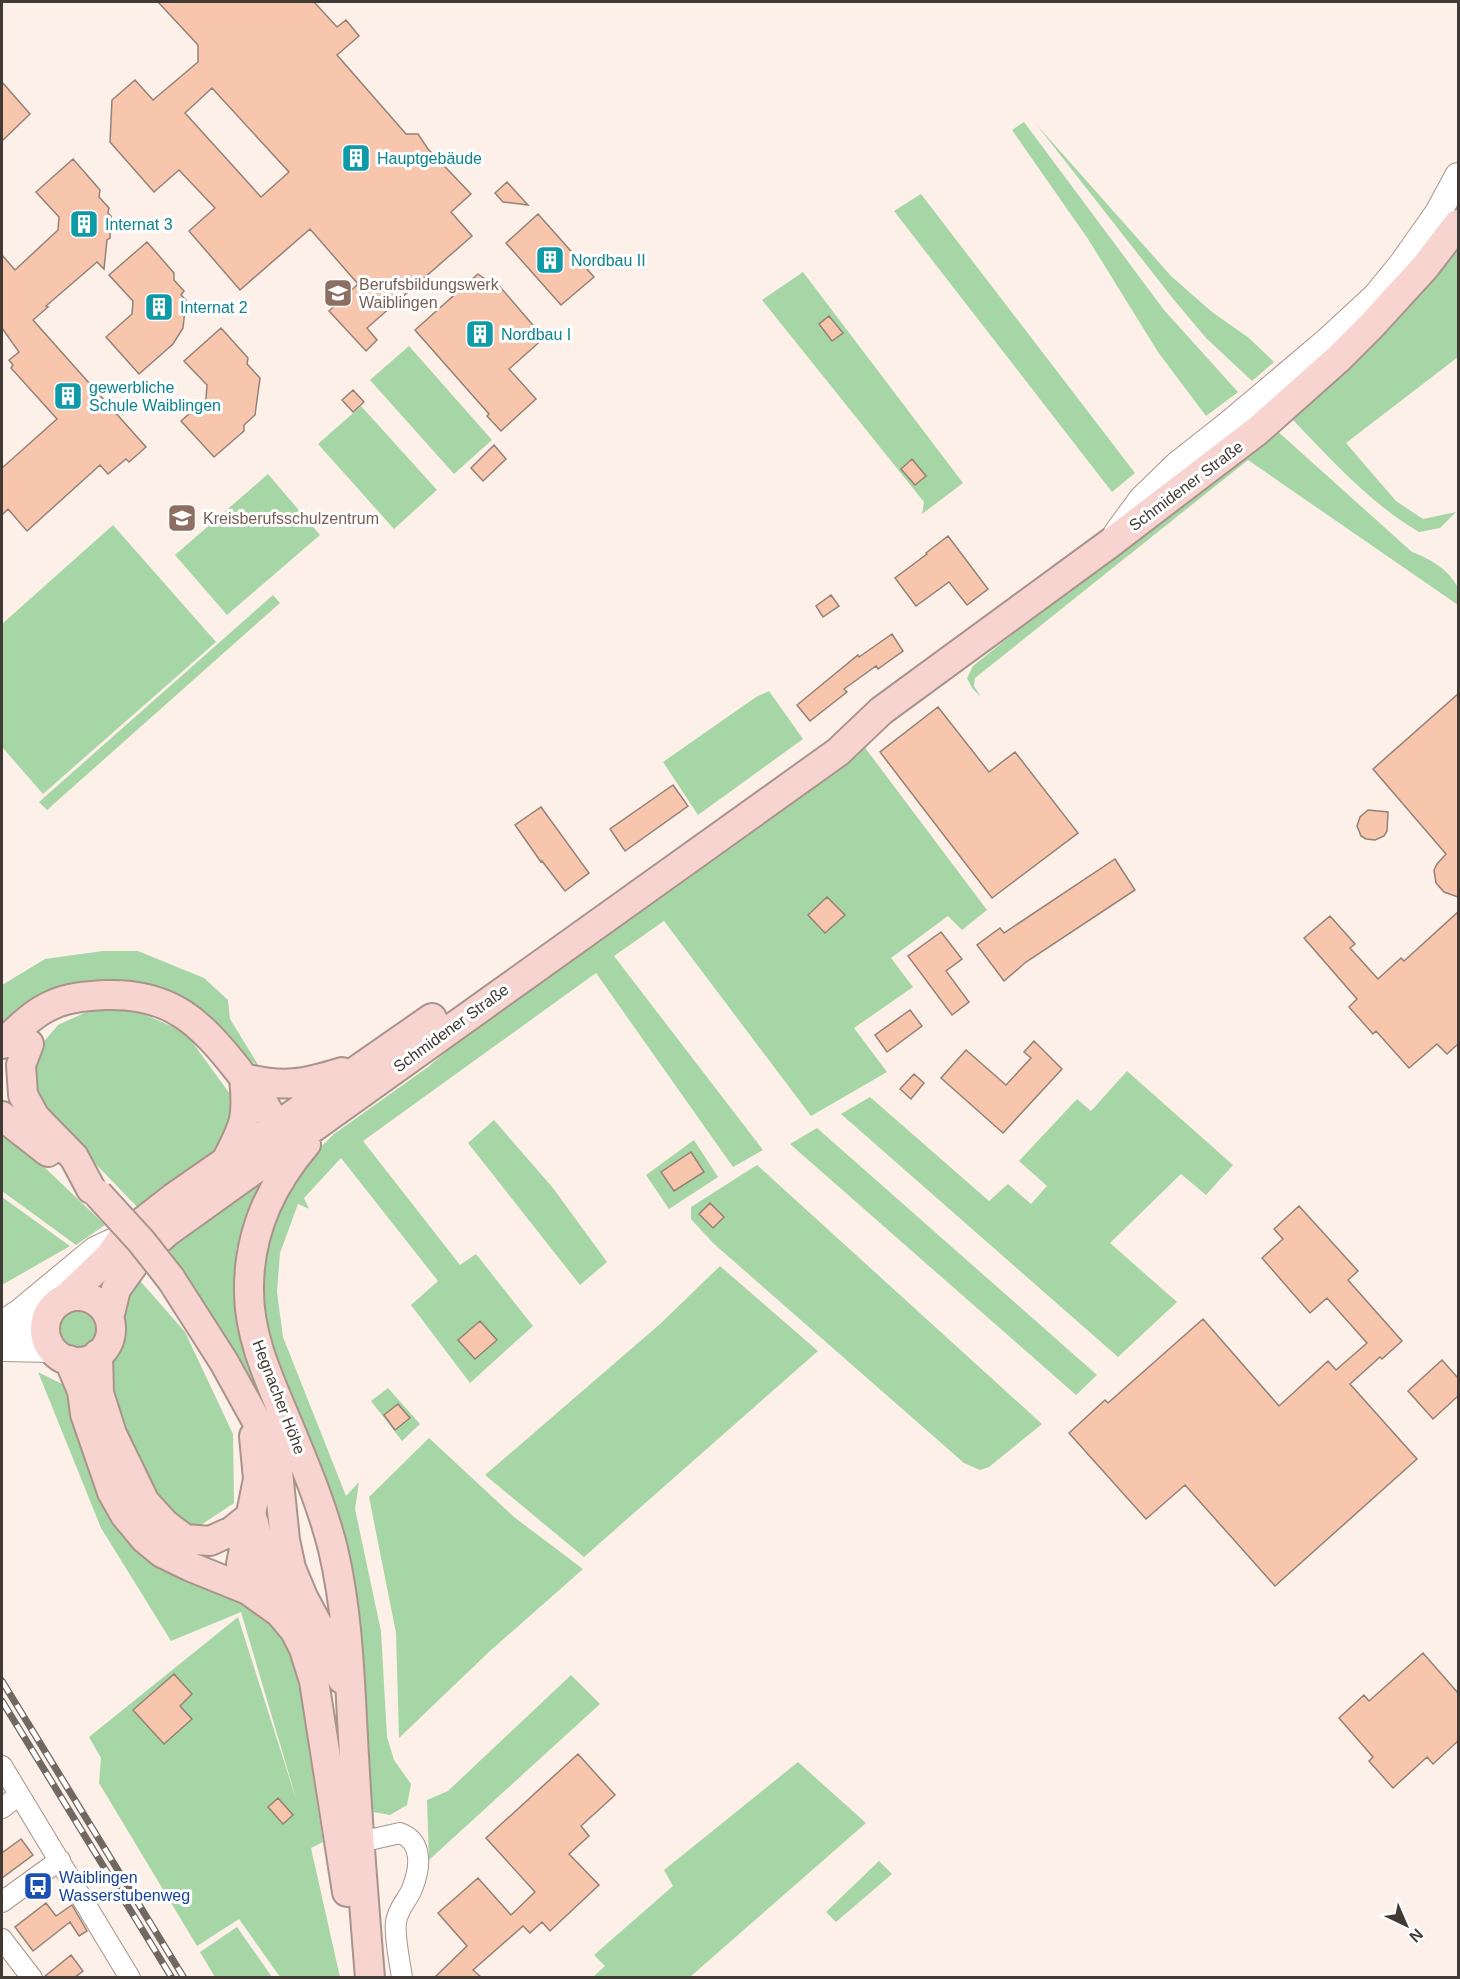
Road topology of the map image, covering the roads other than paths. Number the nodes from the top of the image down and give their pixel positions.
1 (1458, 176) edge
2 (1458, 224) edge
3 (1109, 544) junction
4 (626, 893) junction
5 (15, 1044) edge
6 (363, 1065) junction
7 (244, 1078) junction
8 (2, 1080) edge
9 (332, 1113) junction
10 (2, 1116) edge
11 (274, 1127) junction
12 (271, 1157) junction
13 (226, 1159) junction
14 (95, 1192) junction
15 (123, 1237) junction
16 (66, 1298) junction
17 (109, 1318) junction
18 (46, 1320) junction
19 (2, 1324) edge
20 (2, 1335) edge
21 (2, 1348) edge
22 (98, 1354) junction
23 (60, 1355) junction
24 (247, 1405) junction
25 (252, 1515) junction
26 (248, 1590) junction
27 (280, 1613) junction
28 (351, 1700) junction
29 (2, 1766) edge
30 (19, 1795) junction
31 (2, 1808) edge
32 (349, 1845) junction
33 (60, 1860) junction
34 (2, 1902) edge
35 (2, 1939) edge
36 (32, 1977) edge
37 (130, 1977) edge
38 (369, 1977) edge
39 (402, 1977) edge

1 - 3 street
2 - 3 main road, Schmidener Straße
3 - 4 main road, Schmidener Straße
4 - 6 main road, Schmidener Straße
4 - 9 main road, Schmidener Straße
5 - 7 main road
5 - 8 main road
5 - 14 main road
6 - 7 main road, Schmidener Straße
6 - 11 main road, Schmidener Straße
7 - 11 main road
7 - 13 main road
9 - 12 main road, Schmidener Straße
9 - 28 main road, Hegnacher Höhe
10 - 14 main road
11 - 12 main road
11 - 13 main road, Schmidener Straße
12 - 17 main road, Schmidener Straße
13 - 15 main road, Schmidener Straße
14 - 24 main road, Hegnacher Höhe, bridge
15 - 16 main road, Schmidener Straße
15 - 19 street, Schmidener Straße
16 - 17 main road
16 - 18 main road
17 - 22 main road
18 - 20 street
18 - 23 main road
21 - 23 street
22 - 23 main road
22 - 25 main road
23 - 26 main road, Hegnacher Höhe
24 - 25 main road, Hegnacher Höhe
24 - 28 main road, Hegnacher Höhe
25 - 26 main road, Hegnacher Höhe
25 - 27 main road, Hegnacher Höhe
26 - 27 main road, Hegnacher Höhe
27 - 32 main road, Hegnacher Höhe
28 - 32 main road, Hegnacher Höhe
29 - 30 street
30 - 31 street
30 - 33 street
32 - 38 main road, Hegnacher Höhe
32 - 39 street
33 - 34 street
33 - 37 street
35 - 36 street

